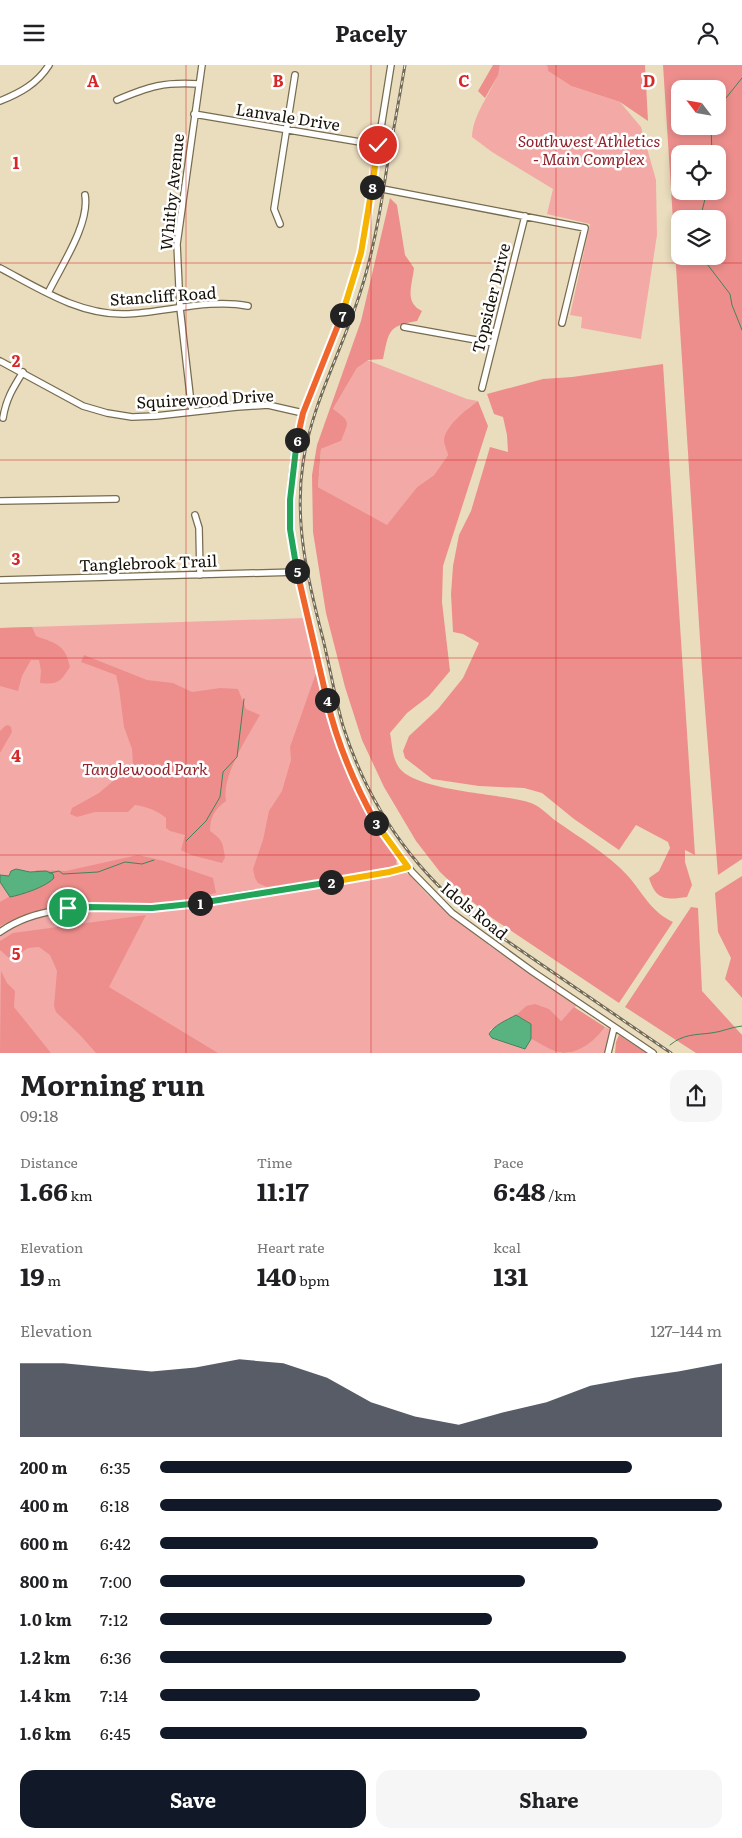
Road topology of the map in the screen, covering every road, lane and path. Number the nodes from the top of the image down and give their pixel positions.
1 (49, 65) edge
2 (202, 65) edge
3 (391, 65) edge
4 (295, 75) dead end
5 (199, 84) junction
6 (0, 101) edge
7 (117, 101) dead end
8 (194, 115) junction
9 (287, 130) junction
10 (378, 145) junction
11 (372, 187) junction
12 (85, 195) dead end
13 (525, 216) junction
14 (280, 223) dead end
15 (0, 268) edge
16 (48, 293) junction
17 (248, 306) dead end
18 (180, 308) junction
19 (562, 323) dead end
20 (404, 327) dead end
21 (493, 343) junction
22 (0, 361) edge
23 (23, 372) junction
24 (482, 388) dead end
25 (192, 412) junction
26 (303, 413) junction
27 (4, 418) dead end
28 (116, 499) dead end
29 (0, 501) edge
30 (195, 515) dead end
31 (297, 572) junction
32 (200, 575) junction
33 (0, 580) edge
34 (408, 867) junction
35 (0, 932) edge
36 (614, 1028) junction
37 (608, 1053) edge
38 (652, 1053) edge

1 - 6 street
2 - 5 street, Whitby Avenue
3 - 10 street, Idols Road
4 - 9 street
5 - 7 street
5 - 8 street, Whitby Avenue
8 - 9 street, Lanvale Drive
8 - 18 street, Whitby Avenue
9 - 10 street, Lanvale Drive
9 - 14 street
10 - 11 street, Idols Road
11 - 13 street
11 - 26 street, Idols Road
12 - 16 street
13 - 19 street
13 - 21 street, Topsider Drive
15 - 16 street, Stancliff Road
16 - 18 street, Stancliff Road
17 - 18 street, Stancliff Road
18 - 25 street, Whitby Avenue
20 - 21 street
21 - 24 street, Topsider Drive
22 - 23 street, Squirewood Drive
23 - 25 street, Squirewood Drive
23 - 27 street
25 - 26 street, Squirewood Drive
26 - 31 street, Idols Road
28 - 29 street
30 - 32 street
31 - 32 street, Tanglebrook Trail
31 - 34 street, Idols Road
32 - 33 street, Tanglebrook Trail
34 - 35 street
34 - 36 street, Idols Road
36 - 37 street
36 - 38 street, Idols Road

